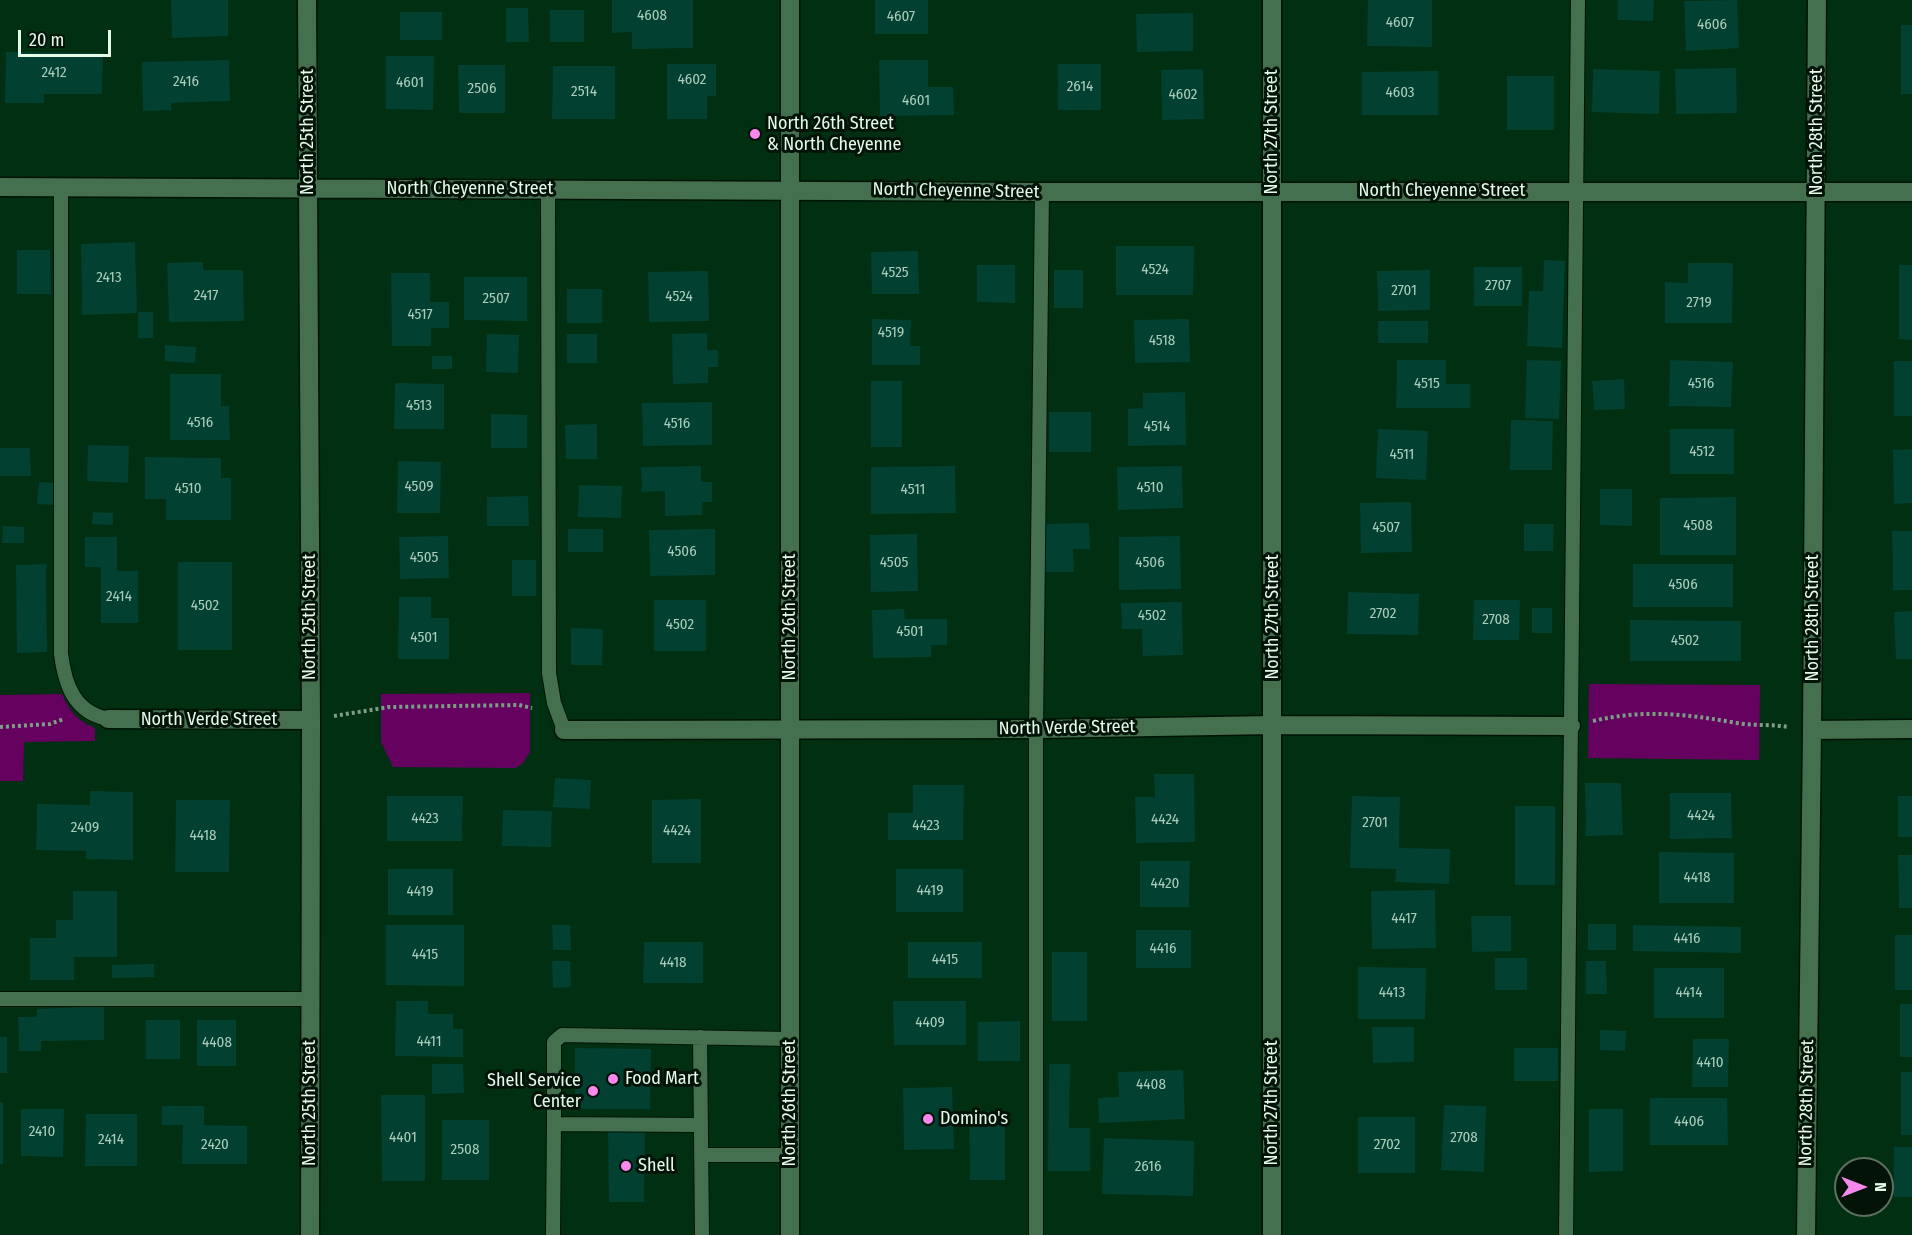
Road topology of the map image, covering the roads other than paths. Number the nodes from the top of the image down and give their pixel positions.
1 (307, 0) edge
2 (790, 0) edge
3 (1272, 0) edge
4 (1578, 0) edge
5 (1817, 0) edge
6 (0, 188) edge
7 (61, 188) junction
8 (308, 188) junction
9 (548, 189) junction
10 (790, 189) junction
11 (1272, 191) junction
12 (1042, 192) junction
13 (1575, 192) junction
14 (1817, 192) junction
15 (1912, 192) edge
16 (108, 719) joint
17 (310, 720) junction
18 (1273, 725) junction
19 (1571, 726) junction
20 (790, 729) junction
21 (1036, 729) junction
22 (1912, 729) edge
23 (564, 730) joint
24 (1812, 730) junction
25 (0, 999) edge
26 (309, 999) junction
27 (700, 1037) junction
28 (790, 1039) junction
29 (554, 1124) junction
30 (701, 1125) junction
31 (701, 1155) junction
32 (790, 1155) junction
33 (309, 1235) edge
34 (553, 1235) edge
35 (702, 1235) edge
36 (790, 1235) edge
37 (1036, 1235) edge
38 (1272, 1235) edge
39 (1566, 1235) edge
40 (1806, 1235) edge

1 - 8 street, North 25th Street
2 - 10 street, North 26th Street
3 - 11 street, North 27th Street
4 - 13 lane
5 - 14 street, North 28th Street
6 - 7 street, North Cheyenne Street
7 - 8 street, North Cheyenne Street
7 - 16 lane
8 - 9 street, North Cheyenne Street
8 - 17 street, North 25th Street
9 - 10 street, North Cheyenne Street
9 - 23 lane
10 - 12 street, North Cheyenne Street
10 - 20 street, North 26th Street
11 - 12 street, North Cheyenne Street
11 - 13 street, North Cheyenne Street
11 - 18 street, North 27th Street
12 - 21 lane
13 - 14 street, North Cheyenne Street
13 - 19 lane
14 - 15 street, North Cheyenne Street
14 - 24 street, North 28th Street
16 - 17 street, North Verde Street
17 - 26 street, North 25th Street
18 - 19 street, North Verde Street
18 - 21 street, North Verde Street
18 - 38 street, North 27th Street
19 - 39 lane
20 - 21 street, North Verde Street
20 - 23 street, North Verde Street
20 - 28 street, North 26th Street
21 - 37 lane
22 - 24 street
24 - 40 street, North 28th Street
25 - 26 lane
26 - 33 street, North 25th Street
27 - 28 lane
27 - 29 lane
27 - 30 lane
28 - 32 street, North 26th Street
29 - 30 lane
29 - 34 lane
30 - 31 lane
31 - 32 lane
31 - 35 lane
32 - 36 street, North 26th Street

